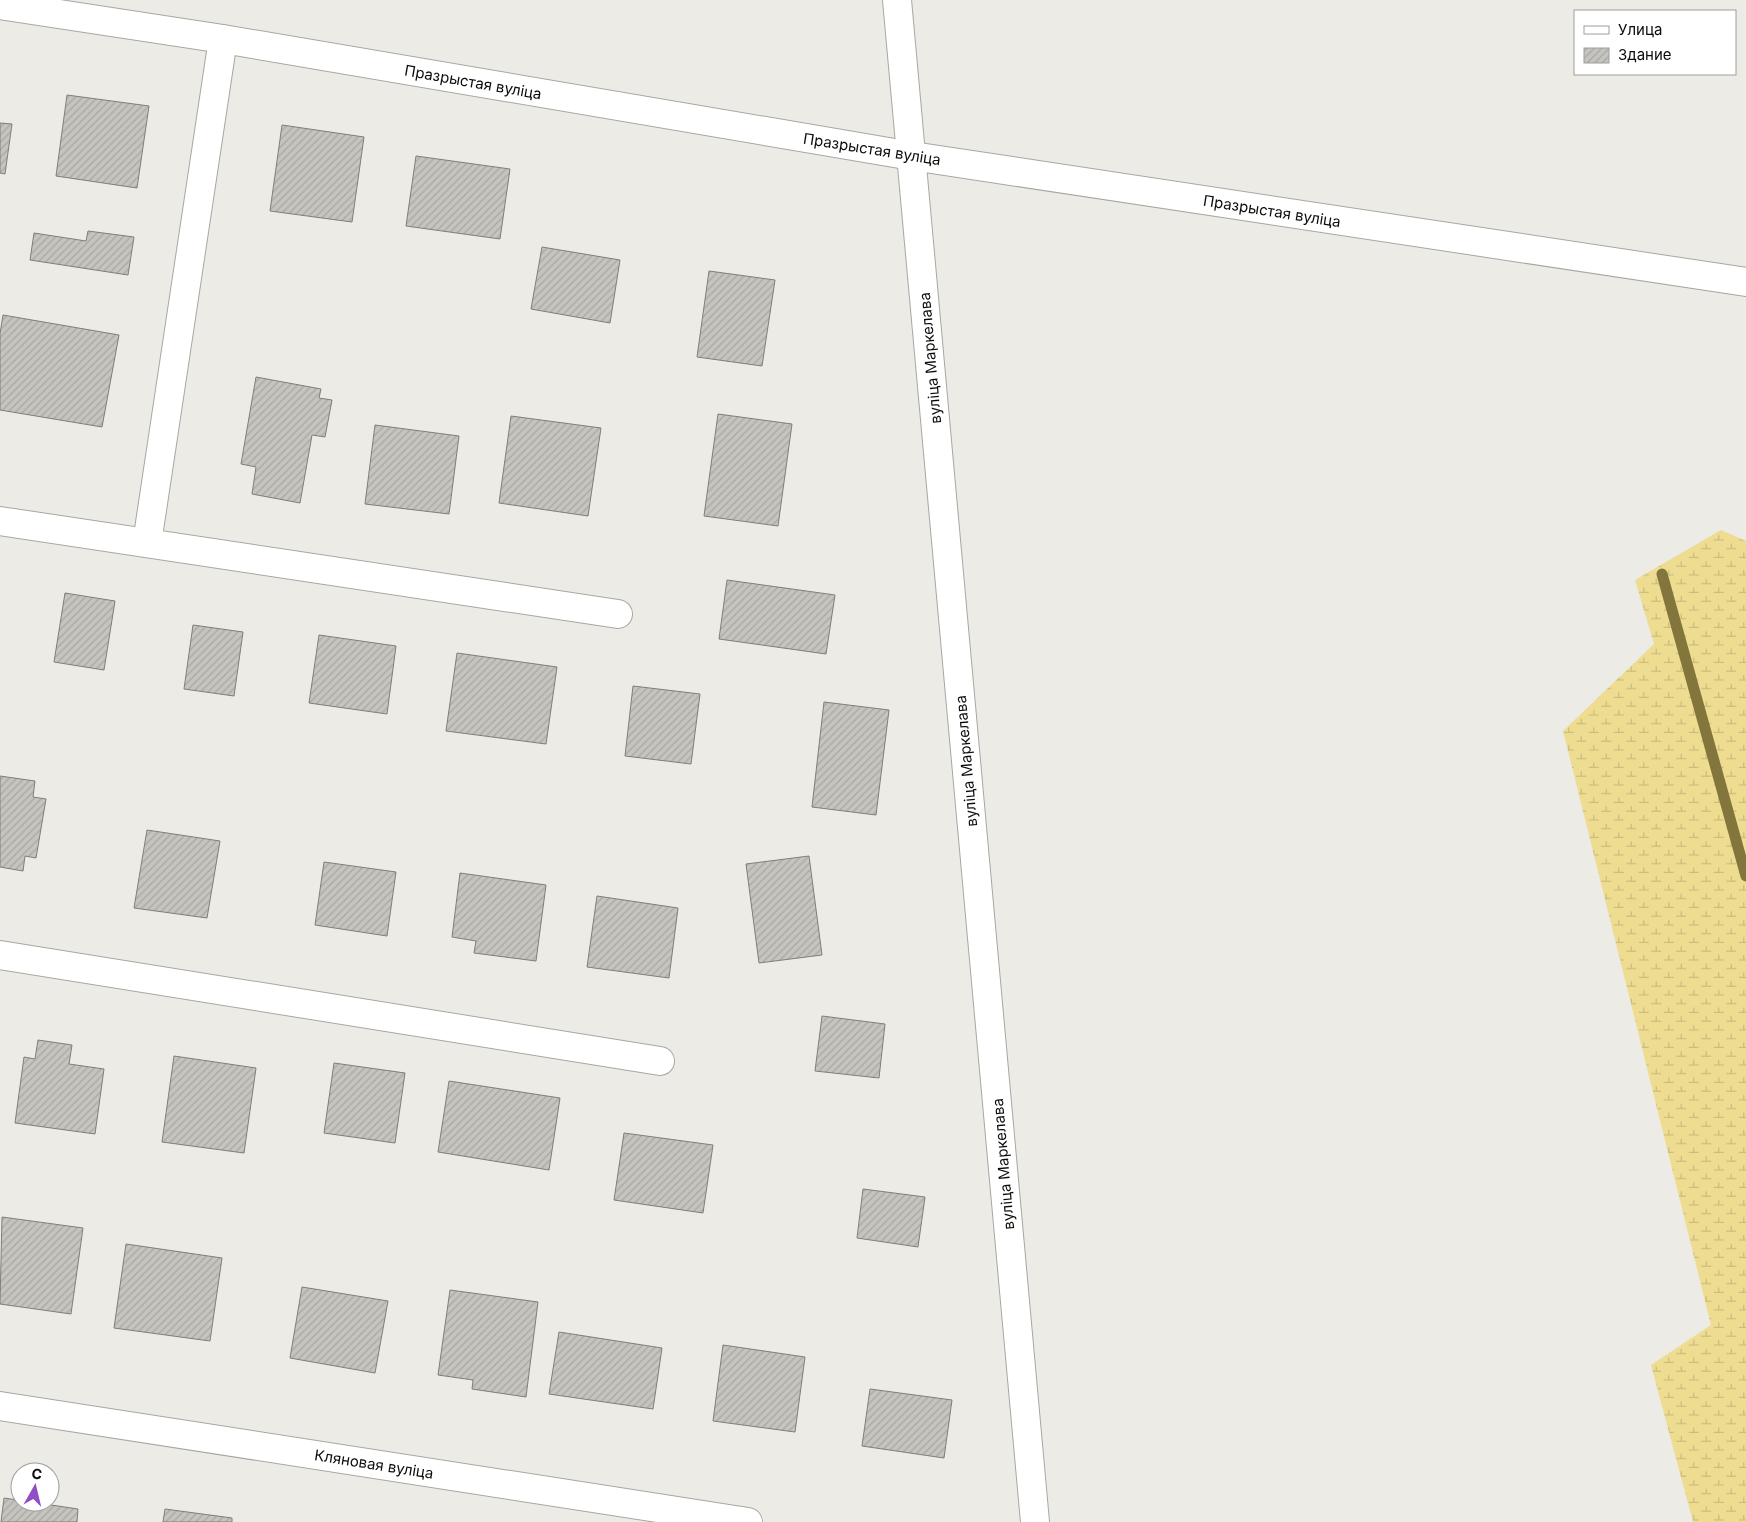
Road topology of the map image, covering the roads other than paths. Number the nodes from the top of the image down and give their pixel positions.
1 (897, 0) edge
2 (0, 6) edge
3 (223, 39) junction
4 (912, 156) junction
5 (1746, 282) edge
6 (0, 521) edge
7 (147, 543) junction
8 (618, 614) dead end
9 (0, 956) edge
10 (660, 1061) dead end
11 (0, 1406) edge
12 (748, 1522) edge
13 (1035, 1522) edge

1 - 4 street, вуліца Маркелава
2 - 3 street, Празрыстая вуліца
3 - 4 street, Празрыстая вуліца
3 - 7 street
4 - 5 street, Празрыстая вуліца
4 - 13 street, вуліца Маркелава
6 - 7 street
7 - 8 street
9 - 10 street
11 - 12 street, Кляновая вуліца

